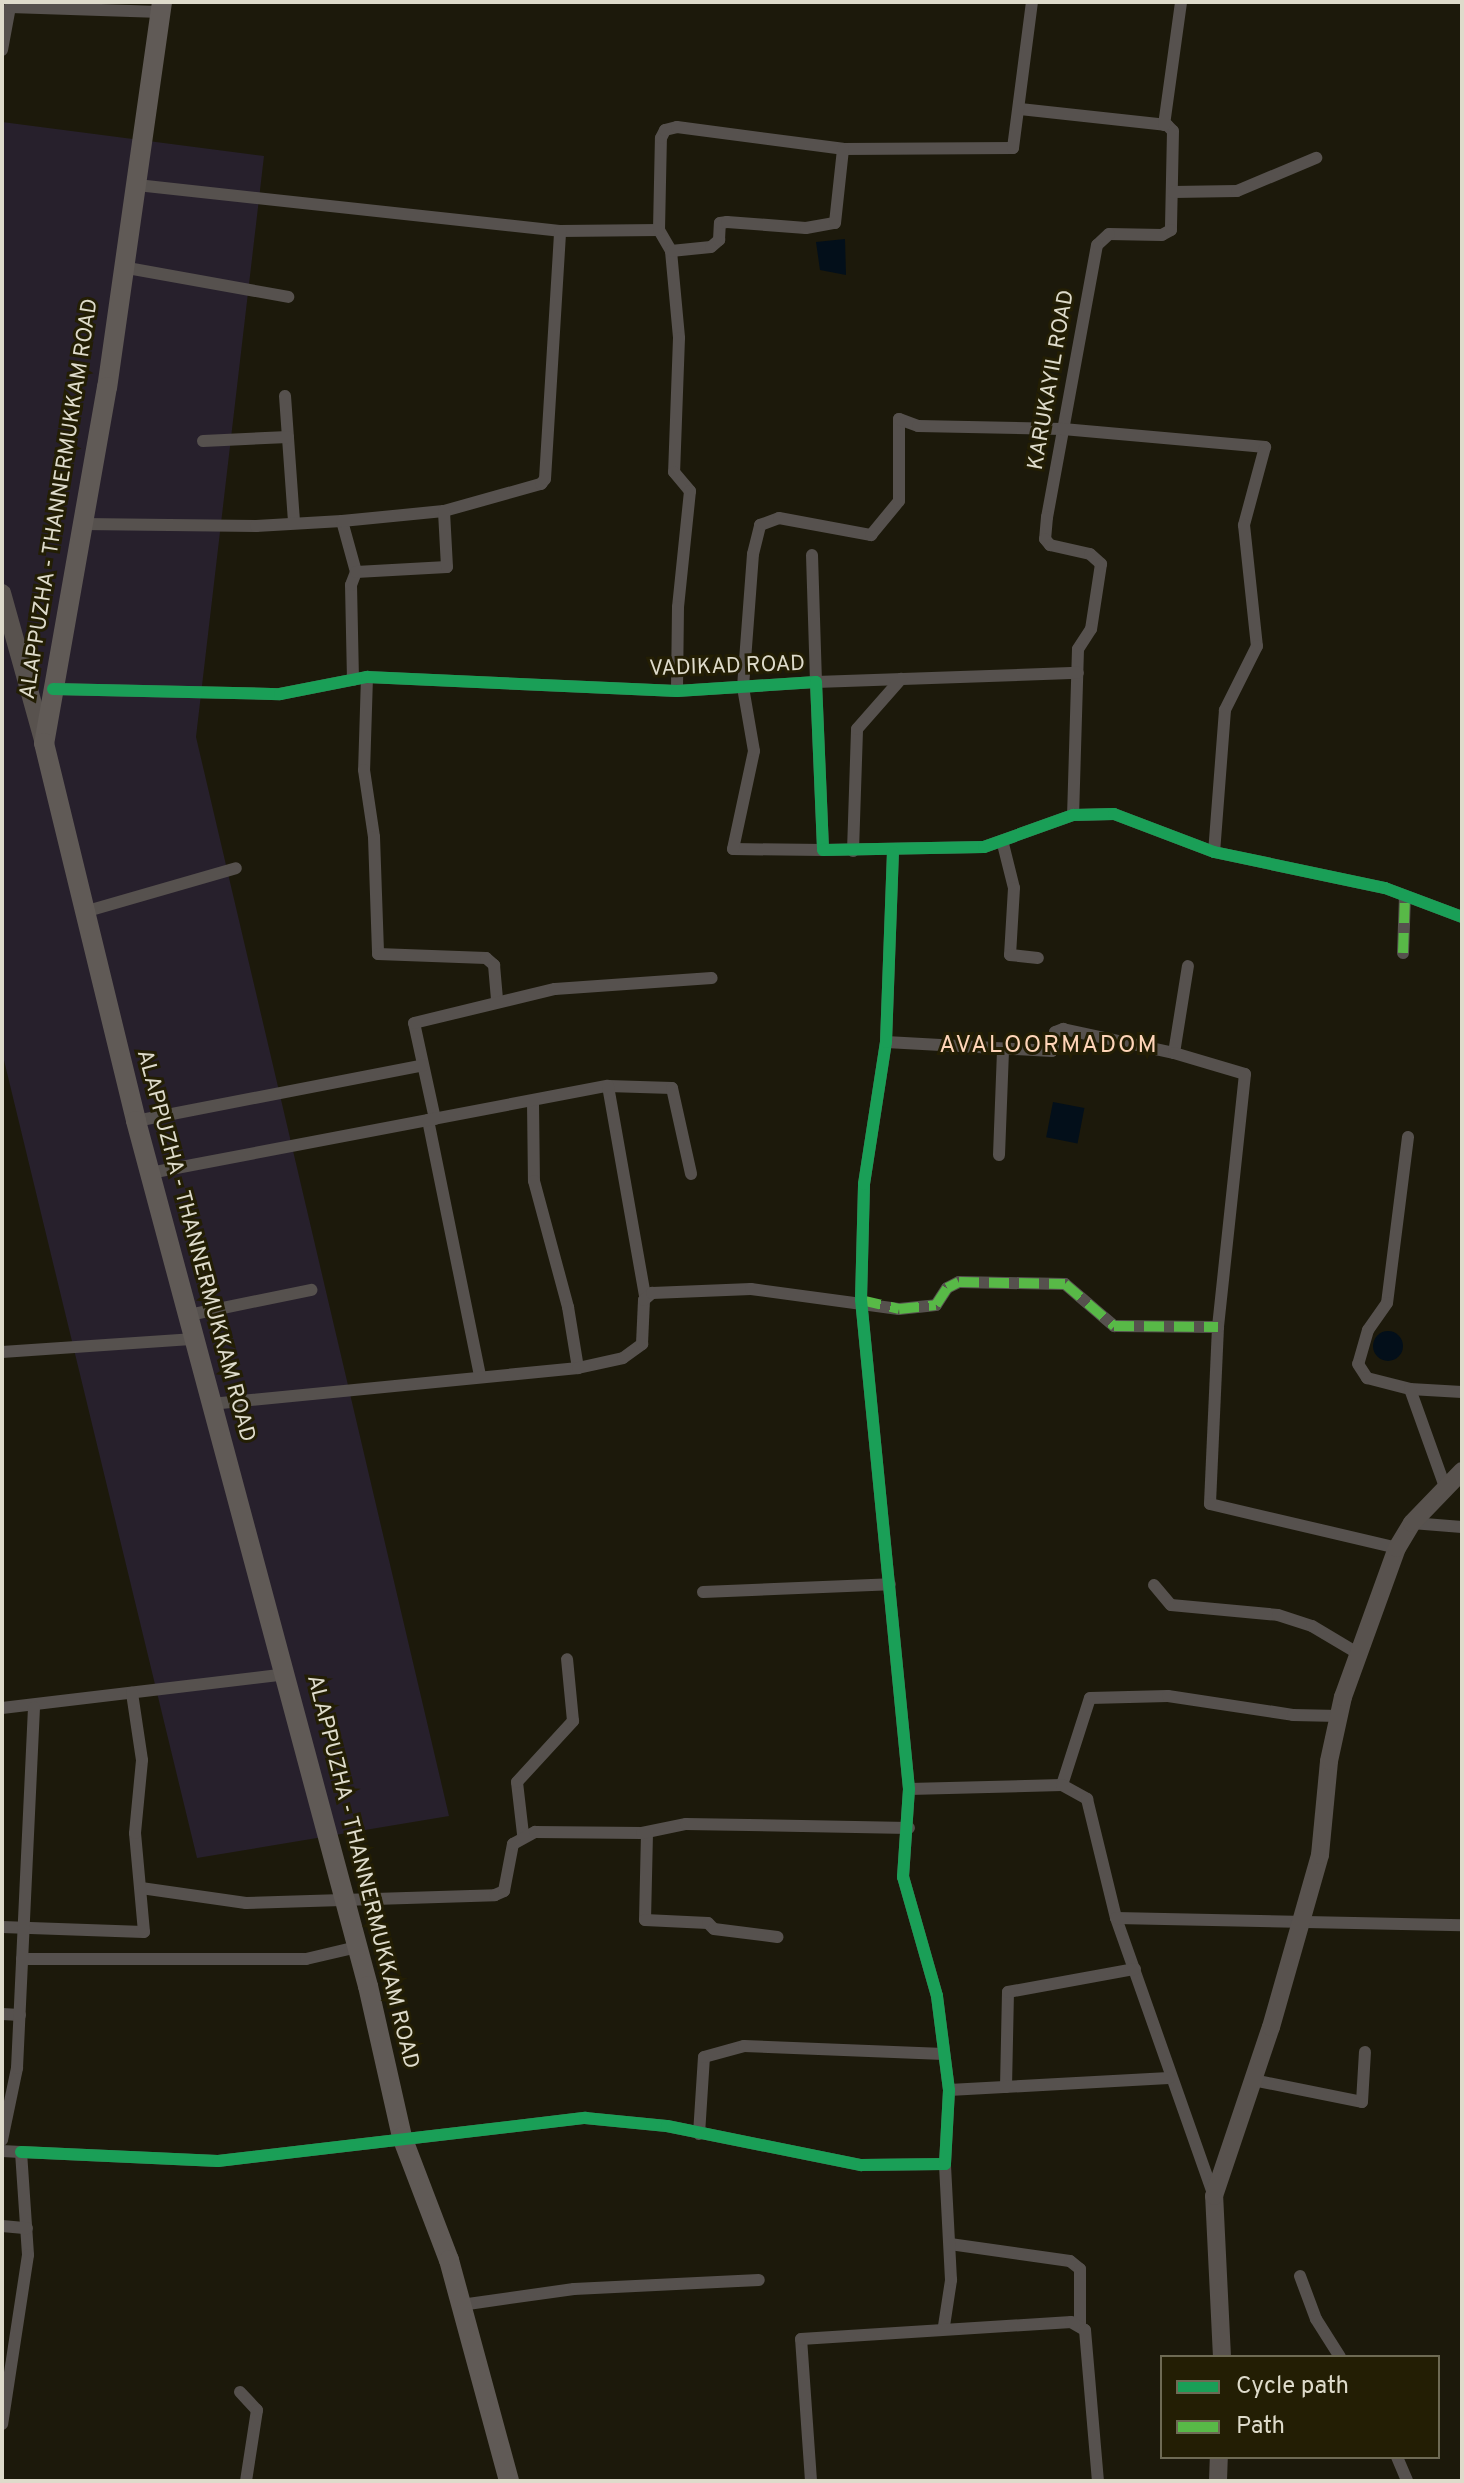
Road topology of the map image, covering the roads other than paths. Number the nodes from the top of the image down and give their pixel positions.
1 (1032, 2) edge
2 (1181, 2) edge
3 (162, 7) edge
4 (2, 50) edge
5 (1020, 109) junction
6 (1164, 125) junction
7 (843, 149) junction
8 (1316, 158) dead end
9 (137, 185) junction
10 (1173, 192) junction
11 (659, 230) junction
12 (560, 231) junction
13 (671, 251) junction
14 (122, 267) junction
15 (288, 297) dead end
16 (285, 396) dead end
17 (1063, 429) junction
18 (288, 437) junction
19 (203, 441) dead end
20 (444, 511) junction
21 (342, 521) junction
22 (294, 523) junction
23 (83, 524) junction
24 (812, 555) dead end
25 (356, 572) junction
26 (2, 593) edge
27 (1078, 673) junction
28 (367, 677) junction
29 (901, 679) junction
30 (353, 680) junction
31 (816, 682) junction
32 (743, 687) junction
33 (53, 689) junction
34 (677, 691) junction
35 (44, 743) junction
36 (1073, 815) junction
37 (1003, 844) junction
38 (823, 850) junction
39 (853, 851) junction
40 (893, 852) junction
41 (1214, 852) junction
42 (236, 868) dead end
43 (1405, 896) junction
44 (84, 912) junction
45 (1462, 917) edge
46 (1403, 953) dead end
47 (1038, 958) dead end
48 (1188, 966) dead end
49 (712, 978) dead end
50 (497, 1002) junction
51 (886, 1042) junction
52 (1003, 1051) junction
53 (1174, 1053) junction
54 (423, 1065) junction
55 (608, 1086) junction
56 (533, 1103) junction
57 (432, 1119) junction
58 (136, 1121) junction
59 (1408, 1137) dead end
60 (999, 1155) dead end
61 (150, 1173) junction
62 (691, 1174) dead end
63 (311, 1290) dead end
64 (645, 1295) junction
65 (861, 1300) junction
66 (189, 1315) junction
67 (1218, 1327) junction
68 (195, 1339) junction
69 (2, 1352) edge
70 (578, 1368) junction
71 (480, 1376) junction
72 (1410, 1389) junction
73 (1462, 1392) edge
74 (211, 1404) junction
75 (1462, 1471) edge
76 (1445, 1487) junction
77 (1412, 1523) junction
78 (1462, 1527) edge
79 (1397, 1548) junction
80 (890, 1584) junction
81 (1154, 1585) dead end
82 (703, 1592) dead end
83 (1359, 1654) junction
84 (567, 1659) dead end
85 (287, 1674) junction
86 (132, 1693) junction
87 (34, 1707) junction
88 (2, 1708) edge
89 (1339, 1716) junction
90 (1062, 1785) junction
91 (909, 1789) junction
92 (909, 1828) junction
93 (647, 1833) junction
94 (523, 1834) junction
95 (141, 1888) junction
96 (342, 1898) junction
97 (1116, 1918) junction
98 (1301, 1922) junction
99 (1462, 1925) edge
100 (2, 1927) edge
101 (24, 1929) junction
102 (777, 1937) dead end
103 (357, 1947) junction
104 (22, 1959) junction
105 (1135, 1969) junction
106 (2, 2014) edge
107 (20, 2015) junction
108 (1365, 2052) dead end
109 (944, 2054) junction
110 (1169, 2078) junction
111 (1253, 2080) junction
112 (1006, 2087) junction
113 (949, 2090) junction
114 (699, 2134) junction
115 (402, 2137) junction
116 (2, 2140) edge
117 (2, 2151) edge
118 (21, 2152) junction
119 (945, 2164) junction
120 (1214, 2196) junction
121 (2, 2226) edge
122 (27, 2228) junction
123 (950, 2244) junction
124 (1300, 2276) dead end
125 (759, 2280) dead end
126 (461, 2305) junction
127 (1080, 2325) junction
128 (944, 2326) junction
129 (1222, 2355) edge
130 (1339, 2355) edge
131 (240, 2392) dead end
132 (2, 2424) edge
133 (1219, 2459) edge
134 (1398, 2459) edge
135 (246, 2481) edge
136 (509, 2481) edge
137 (811, 2481) edge
138 (1098, 2481) edge
139 (1218, 2481) edge
140 (1407, 2481) edge

1 - 5 street
2 - 6 street
3 - 4 street
3 - 9 main road, ALAPPUZHA - THANNERMUKKAM ROAD
5 - 6 street
5 - 7 street
6 - 10 street, KARUKAYIL ROAD
7 - 11 street
7 - 13 street
8 - 10 street
9 - 12 street
9 - 14 main road, ALAPPUZHA - THANNERMUKKAM ROAD
10 - 17 street, KARUKAYIL ROAD
11 - 12 street
11 - 13 street
12 - 20 street
13 - 34 street
14 - 15 street
14 - 23 main road, ALAPPUZHA - THANNERMUKKAM ROAD
16 - 18 street
17 - 27 street, KARUKAYIL ROAD
17 - 32 street
17 - 41 street
18 - 19 street
18 - 22 street
20 - 21 street
20 - 25 street
21 - 22 street
21 - 25 street
22 - 23 street
23 - 33 main road, ALAPPUZHA - THANNERMUKKAM ROAD
24 - 31 street
25 - 30 street
26 - 35 main road
27 - 29 street
27 - 36 street, KARUKAYIL ROAD
28 - 30 street, VADIKAD ROAD
28 - 34 street, VADIKAD ROAD
28 - 50 street
29 - 31 street
29 - 39 street
30 - 33 street, VADIKAD ROAD
31 - 32 street, VADIKAD ROAD
31 - 38 street, VADIKAD ROAD
32 - 34 street, VADIKAD ROAD
32 - 38 street
33 - 35 main road, ALAPPUZHA - THANNERMUKKAM ROAD
35 - 44 main road, ALAPPUZHA - THANNERMUKKAM ROAD
36 - 37 street
36 - 41 street
37 - 40 street
37 - 47 street
38 - 39 street
39 - 40 street
40 - 51 street
41 - 43 street
42 - 44 street
43 - 45 street
43 - 46 street
44 - 58 main road, ALAPPUZHA - THANNERMUKKAM ROAD
48 - 53 street
49 - 50 street
50 - 54 street
51 - 52 street
51 - 65 street
52 - 53 street
52 - 60 street
53 - 67 street
54 - 57 street
54 - 58 street
55 - 56 street
55 - 62 street
55 - 64 street
56 - 57 street
56 - 70 street
57 - 61 street
57 - 71 street
58 - 61 main road, ALAPPUZHA - THANNERMUKKAM ROAD
59 - 72 street
61 - 66 main road, ALAPPUZHA - THANNERMUKKAM ROAD
63 - 66 street
64 - 65 street
64 - 70 street
65 - 67 street
65 - 80 street
66 - 68 main road, ALAPPUZHA - THANNERMUKKAM ROAD
67 - 79 street
68 - 69 street
68 - 74 main road, ALAPPUZHA - THANNERMUKKAM ROAD
70 - 71 street
71 - 74 street
72 - 73 street
72 - 76 street
74 - 85 main road, ALAPPUZHA - THANNERMUKKAM ROAD
75 - 76 main road
76 - 77 main road
77 - 78 street
77 - 79 main road
79 - 83 main road
80 - 82 street
80 - 91 street
81 - 83 street
83 - 89 main road
84 - 94 street
85 - 86 street
85 - 96 main road, ALAPPUZHA - THANNERMUKKAM ROAD
86 - 87 street
86 - 95 street
87 - 88 street
87 - 101 street
89 - 90 street
89 - 98 main road
90 - 91 street
90 - 97 street
91 - 92 street
92 - 93 street
92 - 109 street
93 - 94 street
93 - 102 street
94 - 96 street
95 - 96 street
95 - 101 street
96 - 103 main road, ALAPPUZHA - THANNERMUKKAM ROAD
97 - 98 street
97 - 105 street
98 - 99 street
98 - 111 main road
100 - 101 street
101 - 104 street
103 - 104 street
103 - 115 main road, ALAPPUZHA - THANNERMUKKAM ROAD
104 - 107 street
105 - 110 street
105 - 112 street
106 - 107 street
107 - 116 street
108 - 111 street
109 - 113 street
109 - 114 street
110 - 112 street
110 - 120 street
111 - 120 main road
112 - 113 street
113 - 119 street
114 - 115 street
114 - 119 street
115 - 118 street
115 - 126 main road, ALAPPUZHA - THANNERMUKKAM ROAD
117 - 118 street
118 - 122 street
119 - 123 street
120 - 129 main road
121 - 122 street
122 - 132 street
123 - 127 street
123 - 128 street
124 - 130 street
125 - 126 street
126 - 136 main road, ALAPPUZHA - THANNERMUKKAM ROAD
127 - 128 street
127 - 138 street
128 - 137 street
131 - 135 street
133 - 139 main road
134 - 140 street

